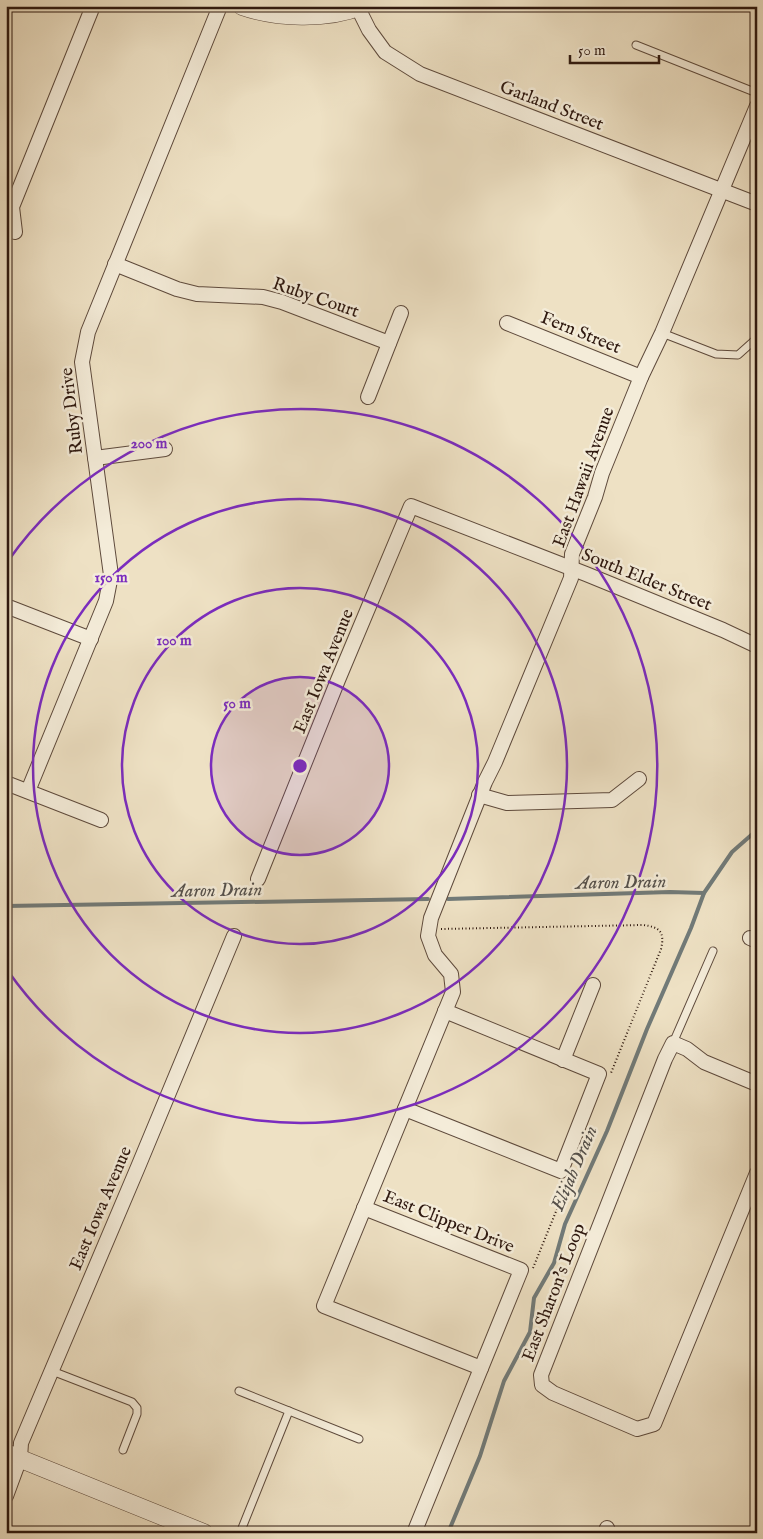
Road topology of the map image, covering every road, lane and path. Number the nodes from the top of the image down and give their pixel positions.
1 (93, 6) edge
2 (220, 6) edge
3 (242, 6) edge
4 (360, 7) edge
5 (636, 45) dead end
6 (757, 92) edge
7 (757, 106) edge
8 (722, 191) junction
9 (757, 204) edge
10 (15, 232) dead end
11 (115, 264) junction
12 (401, 312) dead end
13 (507, 323) dead end
14 (662, 333) junction
15 (757, 338) edge
16 (389, 343) junction
17 (641, 377) junction
18 (368, 398) dead end
19 (166, 449) dead end
20 (96, 458) junction
21 (411, 506) joint
22 (572, 569) junction
23 (6, 606) edge
24 (91, 639) junction
25 (757, 646) edge
26 (639, 780) dead end
27 (6, 783) edge
28 (28, 791) junction
29 (479, 795) junction
30 (101, 820) dead end
31 (258, 878) dead end
32 (431, 918) joint
33 (234, 936) dead end
34 (712, 951) dead end
35 (593, 985) dead end
36 (445, 1011) junction
37 (673, 1043) junction
38 (563, 1060) junction
39 (757, 1083) edge
40 (405, 1109) junction
41 (757, 1172) edge
42 (364, 1208) junction
43 (481, 1368) junction
44 (52, 1370) junction
45 (238, 1390) dead end
46 (289, 1411) junction
47 (359, 1439) dead end
48 (123, 1450) dead end
49 (13, 1456) edge
50 (6, 1496) edge
51 (204, 1533) edge
52 (240, 1533) edge
53 (414, 1533) edge

1 - 10 street
2 - 11 street, Ruby Drive
3 - 4 street
4 - 8 street, Garland Street
5 - 6 lane
7 - 8 street, East Hawaii Avenue
8 - 9 street, Garland Street
8 - 14 street, East Hawaii Avenue
11 - 16 street, Ruby Court
11 - 20 street, Ruby Drive
12 - 16 street
13 - 17 street, Fern Street
14 - 15 lane
14 - 17 street, East Hawaii Avenue
16 - 18 street
17 - 22 street, East Hawaii Avenue
19 - 20 street
20 - 24 street, Ruby Drive
21 - 22 street, South Elder Street
21 - 31 street, East Iowa Avenue
22 - 25 street, South Elder Street
22 - 29 street, East Hawaii Avenue
23 - 24 street
24 - 28 street, Ruby Drive
26 - 29 street
27 - 28 street
28 - 30 street
29 - 32 street, East Hawaii Avenue
32 - 36 street, East Clipper Drive
33 - 44 street, East Iowa Avenue
34 - 37 lane
35 - 38 street
36 - 38 street
36 - 40 street, East Clipper Drive
37 - 39 street
37 - 41 street, East Sharon's Loop
38 - 40 street
40 - 42 street, East Clipper Drive
42 - 43 street, East Clipper Drive
42 - 43 street
43 - 53 street, East Clipper Drive
44 - 48 lane
44 - 49 street, East Iowa Avenue
45 - 46 lane
46 - 47 lane
46 - 52 lane
49 - 50 street, East Iowa Avenue
49 - 51 street

